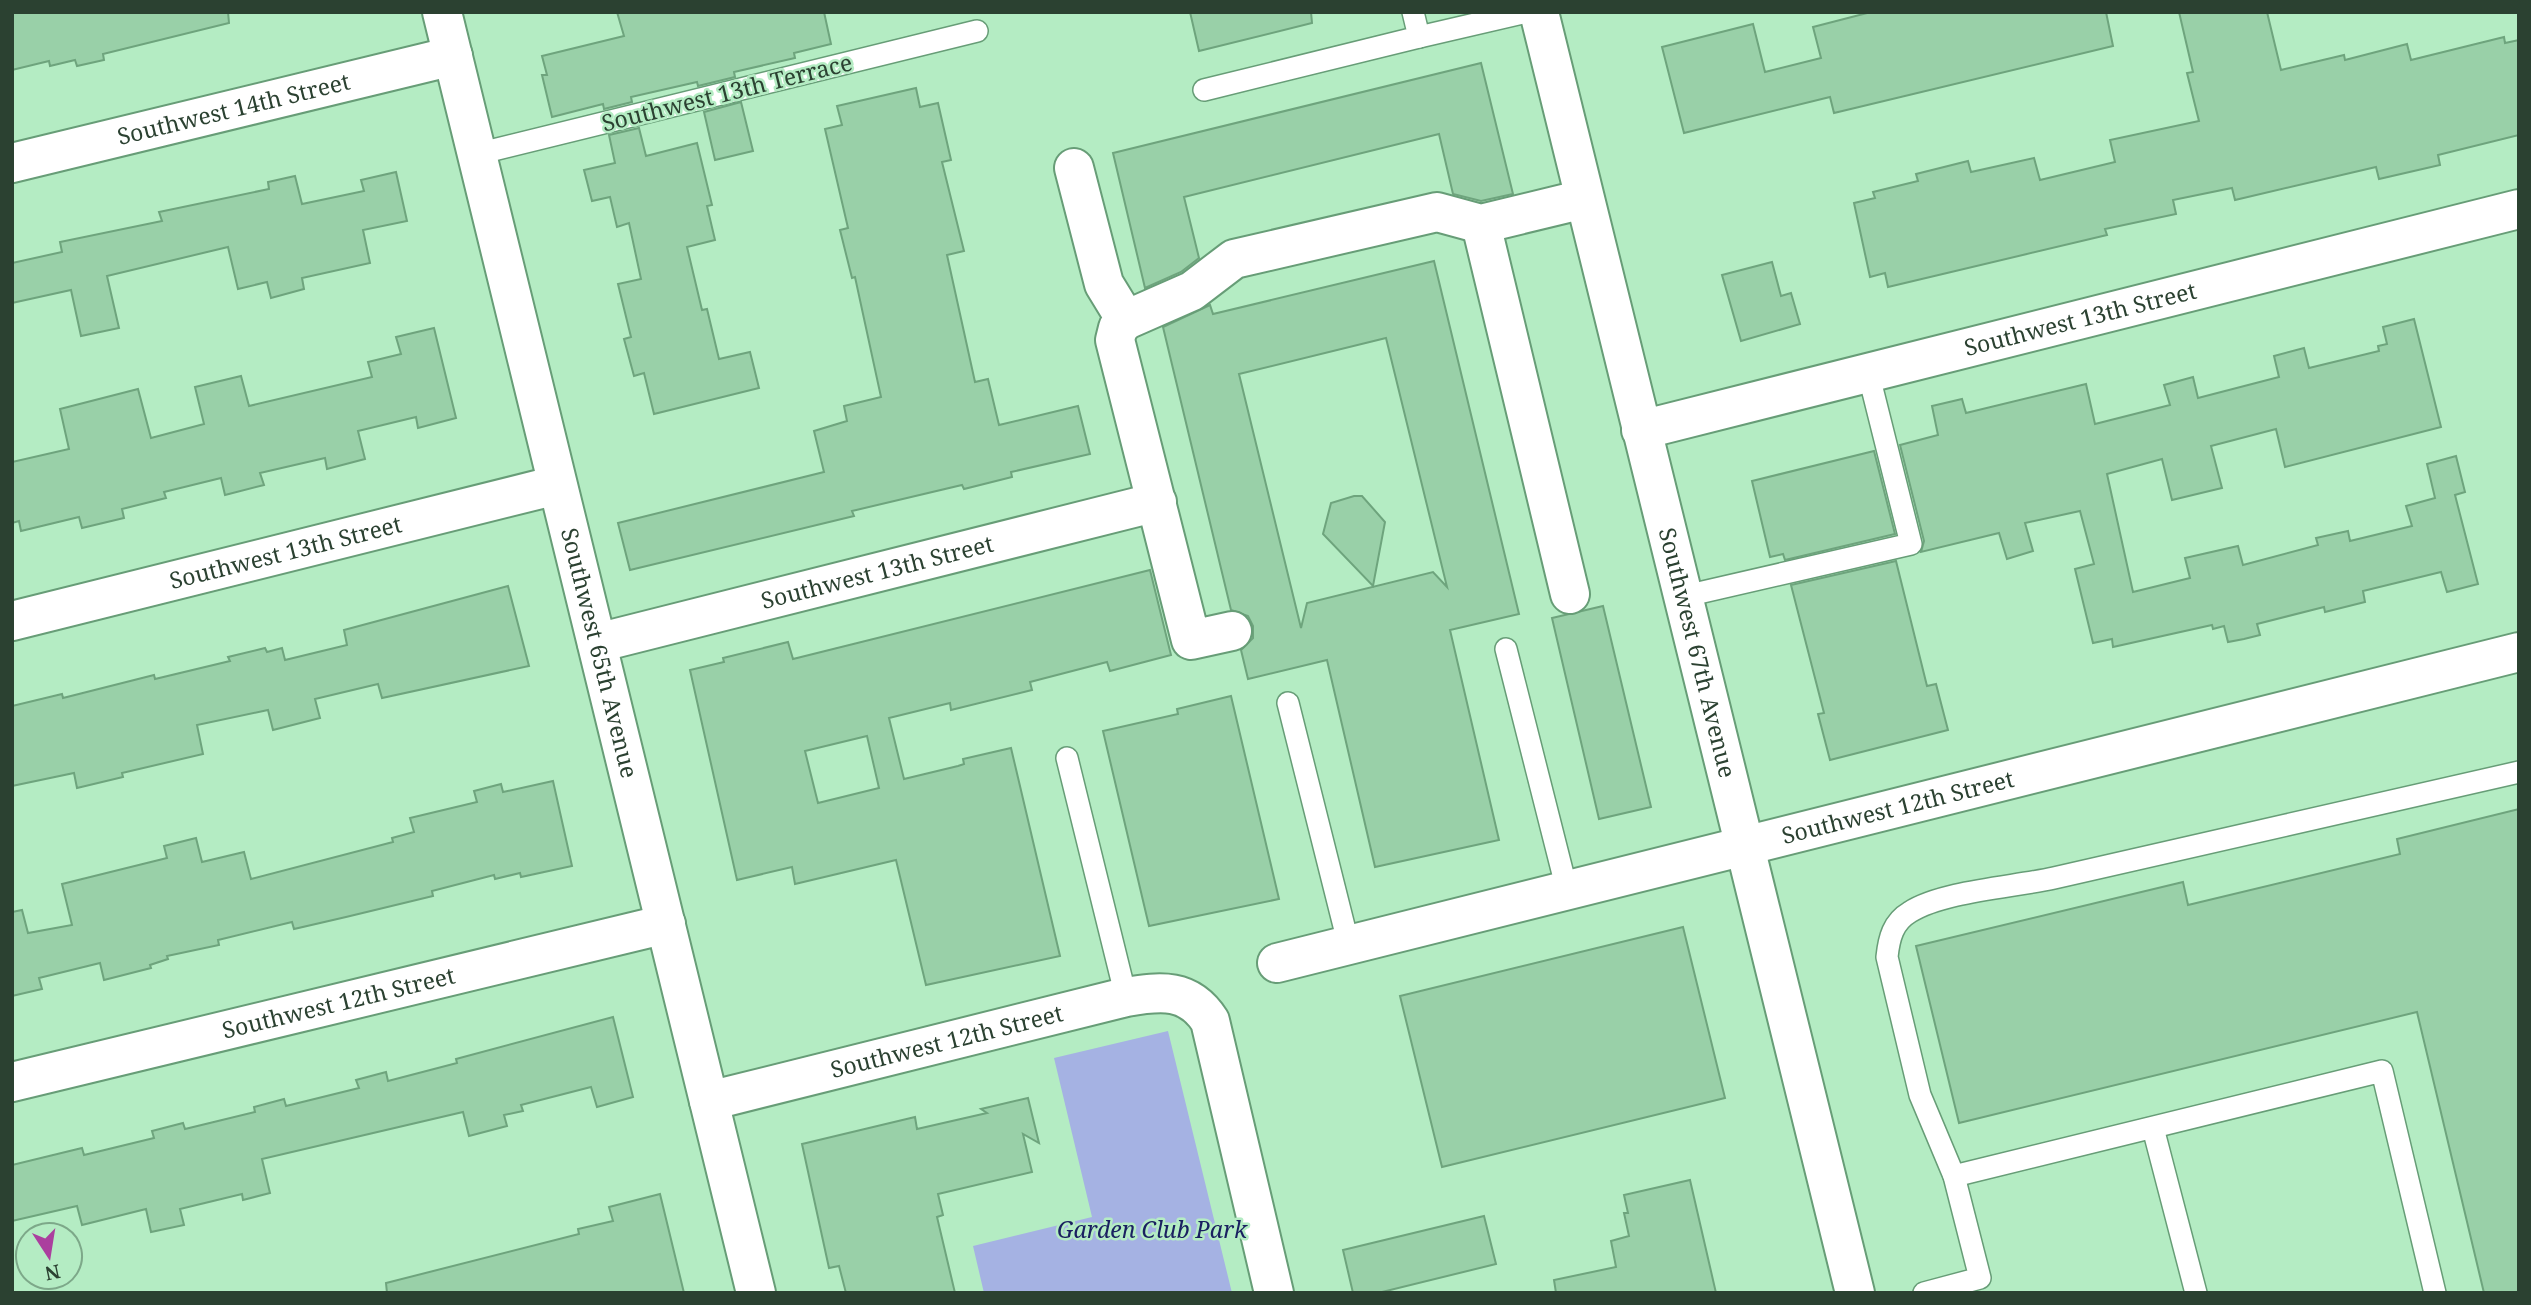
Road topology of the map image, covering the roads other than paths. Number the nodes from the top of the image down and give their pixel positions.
1 (442, 12) edge
2 (1413, 12) edge
3 (1527, 12) edge
4 (1539, 12) edge
5 (977, 31) dead end
6 (1419, 37) junction
7 (453, 56) junction
8 (1204, 90) dead end
9 (477, 155) junction
10 (12, 163) edge
11 (1074, 168) dead end
12 (1584, 199) junction
13 (2519, 209) edge
14 (1481, 225) junction
15 (1126, 320) junction
16 (1868, 372) junction
17 (1641, 430) junction
18 (557, 485) junction
19 (1157, 502) junction
20 (1570, 594) dead end
21 (1681, 597) junction
22 (12, 621) edge
23 (1232, 631) dead end
24 (597, 643) junction
25 (1506, 649) dead end
26 (2519, 652) edge
27 (1288, 703) dead end
28 (1067, 758) dead end
29 (2519, 772) edge
30 (1742, 845) junction
31 (1567, 890) junction
32 (666, 923) junction
33 (1349, 946) junction
34 (1277, 963) dead end
35 (1126, 997) junction
36 (12, 1082) edge
37 (709, 1101) junction
38 (2153, 1128) junction
39 (1954, 1176) junction
40 (757, 1293) edge
41 (1274, 1293) edge
42 (1855, 1293) edge
43 (1924, 1293) edge
44 (2196, 1293) edge
45 (2435, 1293) edge

1 - 7 street, Southwest 65th Avenue
2 - 6 lane
3 - 6 lane
4 - 12 street, Southwest 67th Avenue
5 - 9 lane, Southwest 13th Terrace
6 - 8 lane
7 - 9 street, Southwest 65th Avenue
7 - 10 street, Southwest 14th Street
9 - 18 street, Southwest 65th Avenue
11 - 15 street
12 - 14 street
12 - 17 street, Southwest 67th Avenue
13 - 16 street, Southwest 13th Street
14 - 15 street
14 - 20 street
15 - 19 street
16 - 17 street, Southwest 13th Street
16 - 21 lane
17 - 21 street, Southwest 67th Avenue
18 - 22 street, Southwest 13th Street
18 - 24 street, Southwest 65th Avenue
19 - 23 street
19 - 24 street, Southwest 13th Street
21 - 30 street, Southwest 67th Avenue
24 - 32 street, Southwest 65th Avenue
25 - 31 lane
26 - 30 street, Southwest 12th Street
27 - 33 lane
28 - 35 lane
29 - 39 lane
30 - 31 street, Southwest 12th Street
30 - 42 street, Southwest 67th Avenue
31 - 33 street, Southwest 12th Street
32 - 36 street, Southwest 12th Street
32 - 37 street, Southwest 65th Avenue
33 - 34 street, Southwest 12th Street
35 - 37 street, Southwest 12th Street
35 - 41 street, Southwest 12th Street
37 - 40 street, Southwest 65th Avenue
38 - 39 lane
38 - 44 lane
38 - 45 lane
39 - 43 lane

